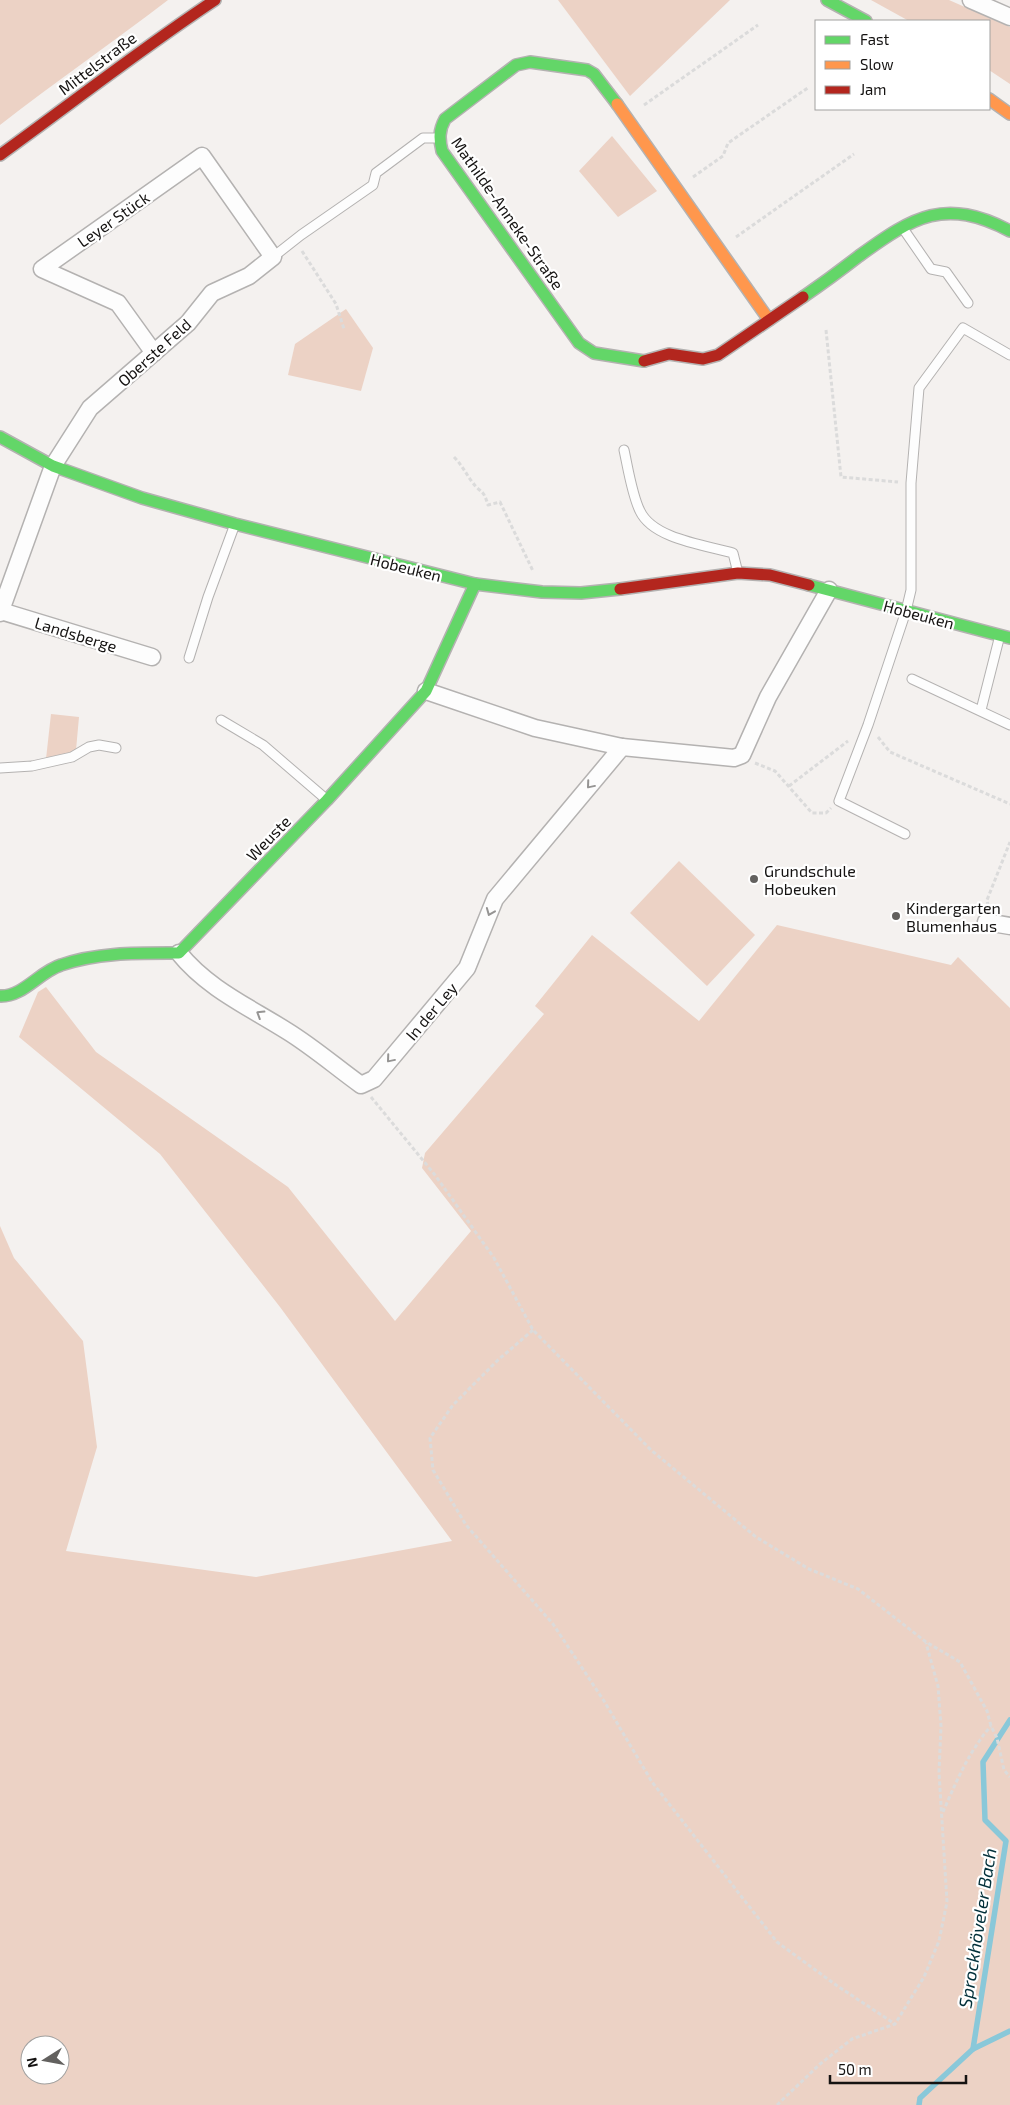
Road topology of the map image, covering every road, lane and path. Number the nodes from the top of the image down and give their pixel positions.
1 (214, 0) edge
2 (827, 0) edge
3 (971, 0) edge
4 (1010, 17) edge
5 (864, 20) edge
6 (758, 25) dead end
7 (809, 87) dead end
8 (990, 100) edge
9 (1010, 114) edge
10 (627, 117) junction
11 (438, 138) junction
12 (854, 154) dead end
13 (0, 155) edge
14 (676, 189) junction
15 (902, 227) junction
16 (1010, 231) edge
17 (295, 241) junction
18 (719, 249) junction
19 (274, 257) junction
20 (968, 303) dead end
21 (769, 320) junction
22 (344, 329) dead end
23 (826, 330) dead end
24 (154, 353) junction
25 (1010, 355) edge
26 (0, 437) edge
27 (624, 450) dead end
28 (454, 457) dead end
29 (53, 466) junction
30 (911, 483) junction
31 (235, 524) junction
32 (738, 573) junction
33 (475, 584) junction
34 (828, 590) junction
35 (542, 592) junction
36 (906, 611) junction
37 (0, 612) edge
38 (1005, 637) edge
39 (152, 657) dead end
40 (189, 658) dead end
41 (912, 679) dead end
42 (426, 691) junction
43 (981, 710) junction
44 (221, 720) dead end
45 (868, 725) junction
46 (1010, 725) edge
47 (622, 747) junction
48 (116, 748) dead end
49 (747, 758) junction
50 (0, 768) edge
51 (789, 786) junction
52 (327, 800) junction
53 (839, 801) junction
54 (1010, 804) edge
55 (905, 834) dead end
56 (1010, 842) edge
57 (988, 923) joint
58 (1010, 926) edge
59 (179, 953) junction
60 (0, 996) edge
61 (361, 1085) junction
62 (533, 1330) junction
63 (926, 1642) junction
64 (991, 1726) junction
65 (1010, 1777) edge
66 (942, 1815) junction
67 (895, 2024) junction
68 (777, 2105) edge

1 - 13 street, Mittelstraße
2 - 5 street
3 - 4 street
6 - 10 path
7 - 14 path
8 - 9 street
10 - 11 street, Mathilde-Anneke-Straße
10 - 14 street, Mathilde-Anneke-Straße
11 - 17 lane
11 - 21 street, Mathilde-Anneke-Straße
12 - 18 path
14 - 18 street, Mathilde-Anneke-Straße
15 - 16 street, Mathilde-Anneke-Straße
15 - 20 lane
15 - 21 street, Mathilde-Anneke-Straße
17 - 19 lane
17 - 22 path
18 - 21 street, Mathilde-Anneke-Straße
19 - 24 street, Oberste Feld
19 - 24 street, Leyer Stück
23 - 30 path
24 - 29 street, Oberste Feld
25 - 30 lane
26 - 29 street, Hobeuken
27 - 32 lane
28 - 35 path
29 - 31 street, Hobeuken
29 - 37 street, Landsberge
30 - 36 lane
31 - 33 street, Hobeuken
31 - 40 lane
32 - 34 street, Hobeuken
32 - 35 street, Hobeuken
33 - 35 street, Hobeuken
33 - 42 street, Weuste
34 - 36 street, Hobeuken
34 - 49 street
36 - 38 street, Hobeuken
36 - 45 lane
37 - 39 street, Landsberge
38 - 43 lane
41 - 43 lane
42 - 47 street
42 - 52 street, Weuste
43 - 46 lane
44 - 52 lane
45 - 51 path
45 - 53 lane
45 - 54 path
47 - 49 street
47 -> 61 street, In der Ley
48 - 50 lane
49 - 51 path
51 - 53 path
52 - 59 street, Weuste
53 - 55 lane
56 - 57 path
57 - 58 street
59 - 60 street
61 -> 59 street
61 - 62 path
62 - 63 path
62 - 67 path
63 - 64 path
63 - 66 path
64 - 65 path
64 - 66 path
66 - 67 path
67 - 68 path

